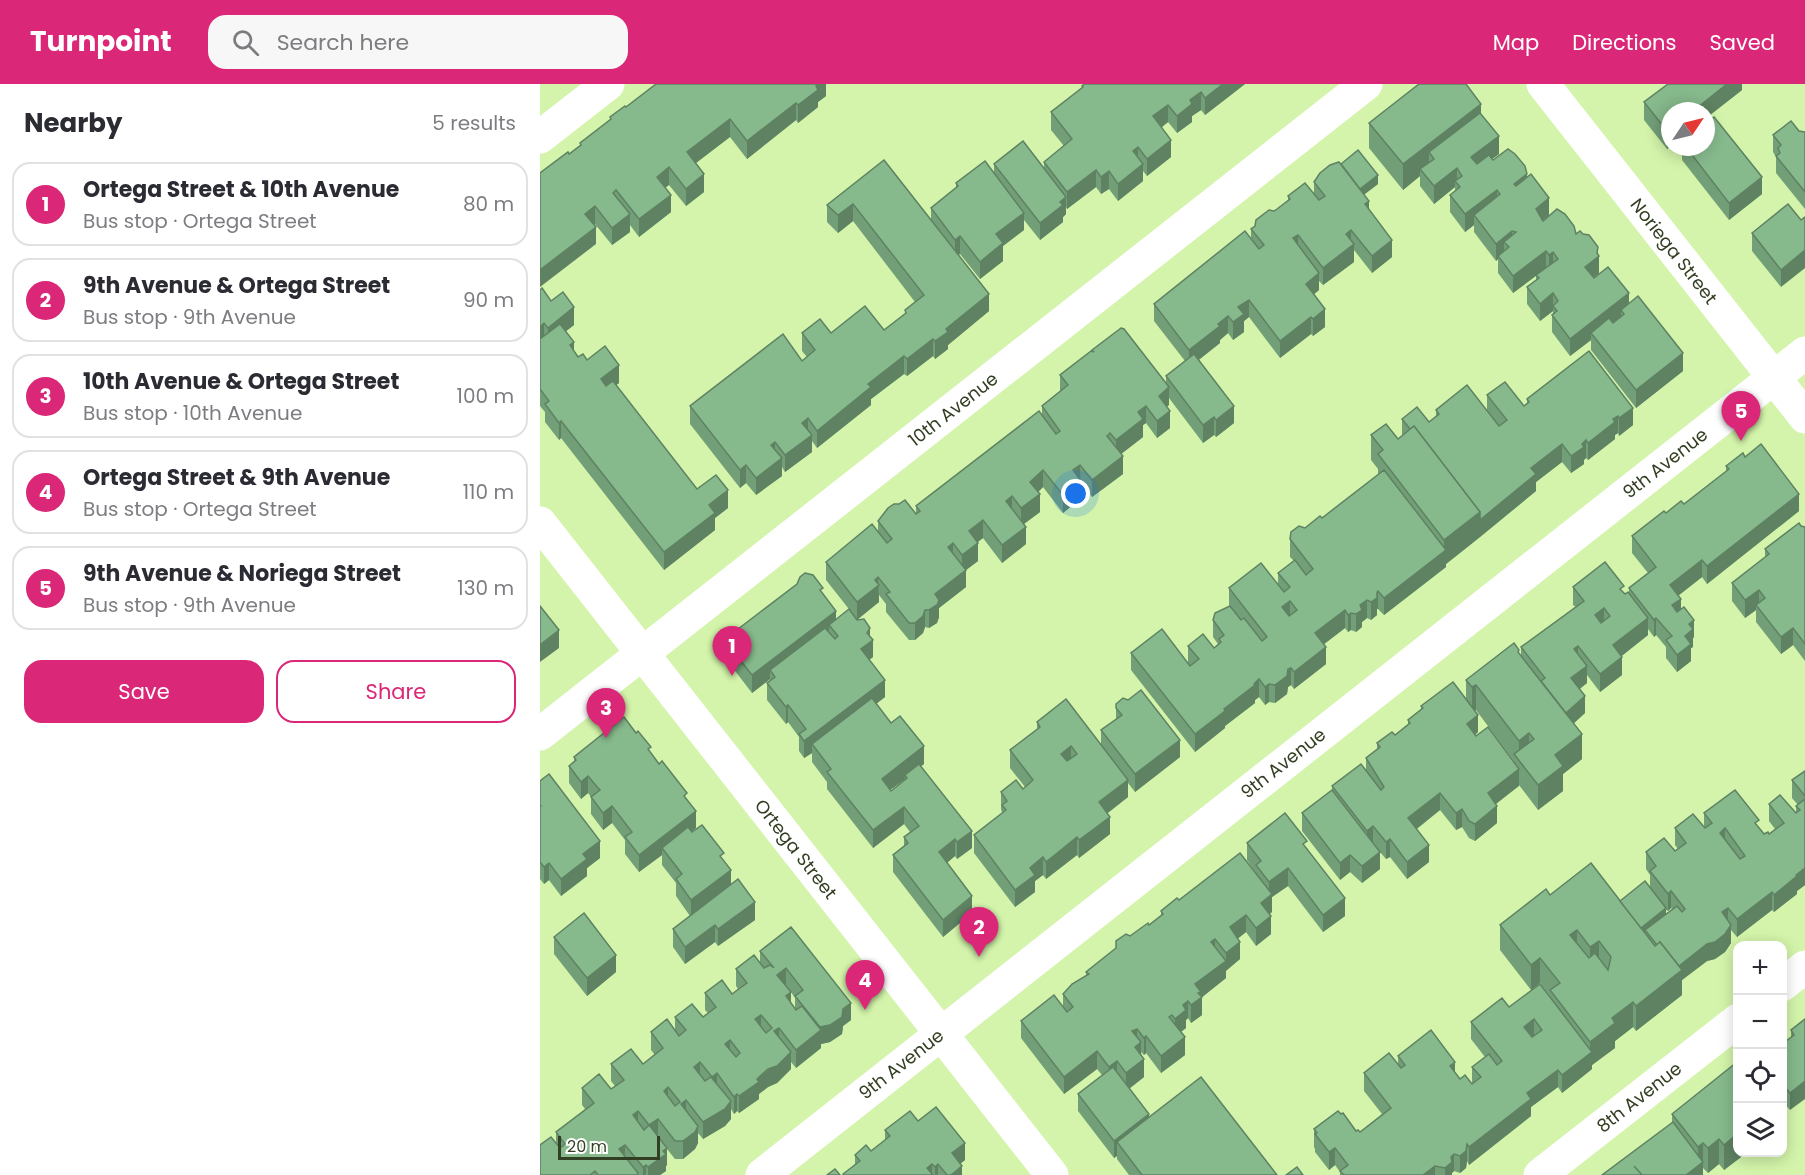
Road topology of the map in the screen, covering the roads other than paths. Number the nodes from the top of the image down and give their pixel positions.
1 (608, 84) edge
2 (1366, 84) edge
3 (1543, 84) edge
4 (540, 137) edge
5 (1805, 353) edge
6 (1774, 378) junction
7 (1805, 417) edge
8 (540, 523) edge
9 (642, 653) junction
10 (540, 734) edge
11 (1805, 967) edge
12 (1787, 981) edge
13 (1733, 1023) edge
14 (941, 1033) junction
15 (762, 1175) edge
16 (1052, 1175) edge
17 (1540, 1175) edge

1 - 4 street
2 - 9 street, 10th Avenue
3 - 6 street, Noriega Street
5 - 6 street, 9th Avenue
6 - 7 street, Noriega Street
6 - 14 street, 9th Avenue
8 - 9 street, Ortega Street
9 - 10 street, 10th Avenue
9 - 14 street, Ortega Street
11 - 12 street
13 - 17 street, 8th Avenue
14 - 15 street, 9th Avenue
14 - 16 street, Ortega Street

